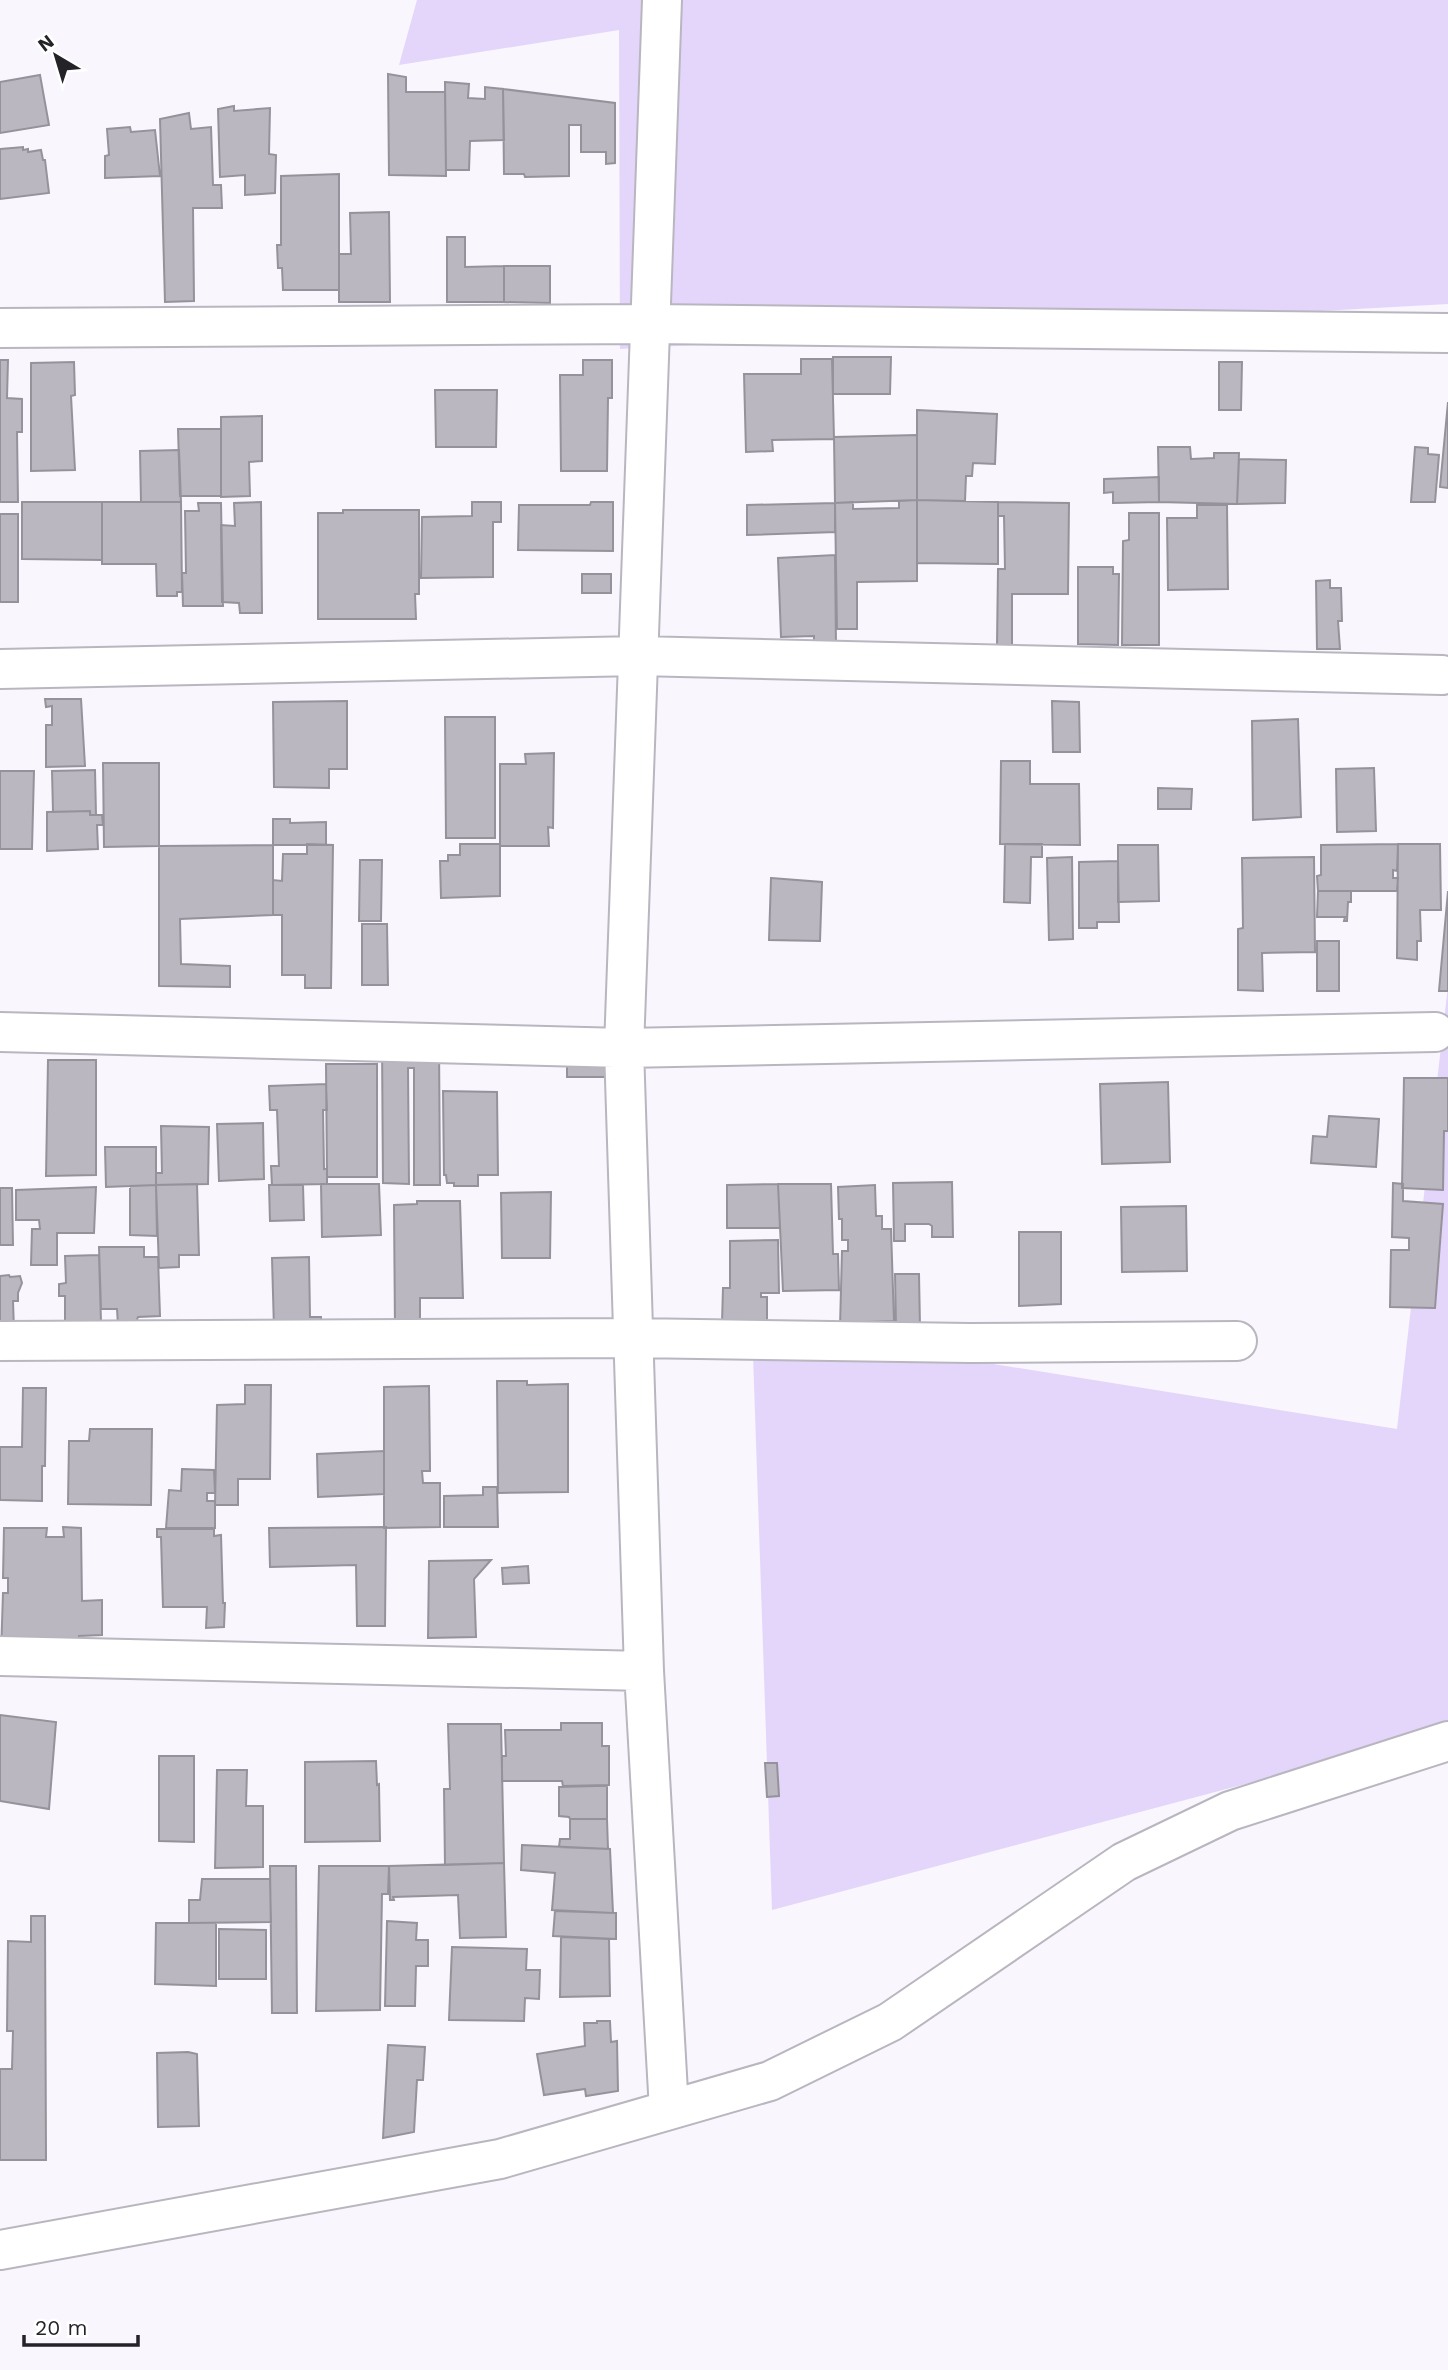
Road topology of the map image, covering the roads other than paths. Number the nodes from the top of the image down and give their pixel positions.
1 (662, 0) edge
2 (650, 324) junction
3 (0, 328) edge
4 (1448, 333) edge
5 (638, 656) junction
6 (0, 669) edge
7 (1443, 675) dead end
8 (0, 1032) edge
9 (1435, 1032) dead end
10 (624, 1048) junction
11 (634, 1338) junction
12 (0, 1341) edge
13 (1237, 1341) dead end
14 (0, 1656) edge
15 (644, 1671) junction
16 (1448, 1741) edge
17 (668, 2110) junction
18 (0, 2250) edge

1 - 2 street
2 - 3 street
2 - 4 street
2 - 5 street
5 - 6 street
5 - 7 street
5 - 10 street
8 - 10 street
9 - 10 street
10 - 11 street
11 - 12 street
11 - 13 street
11 - 15 street
14 - 15 street
15 - 17 street
16 - 17 street
17 - 18 street

